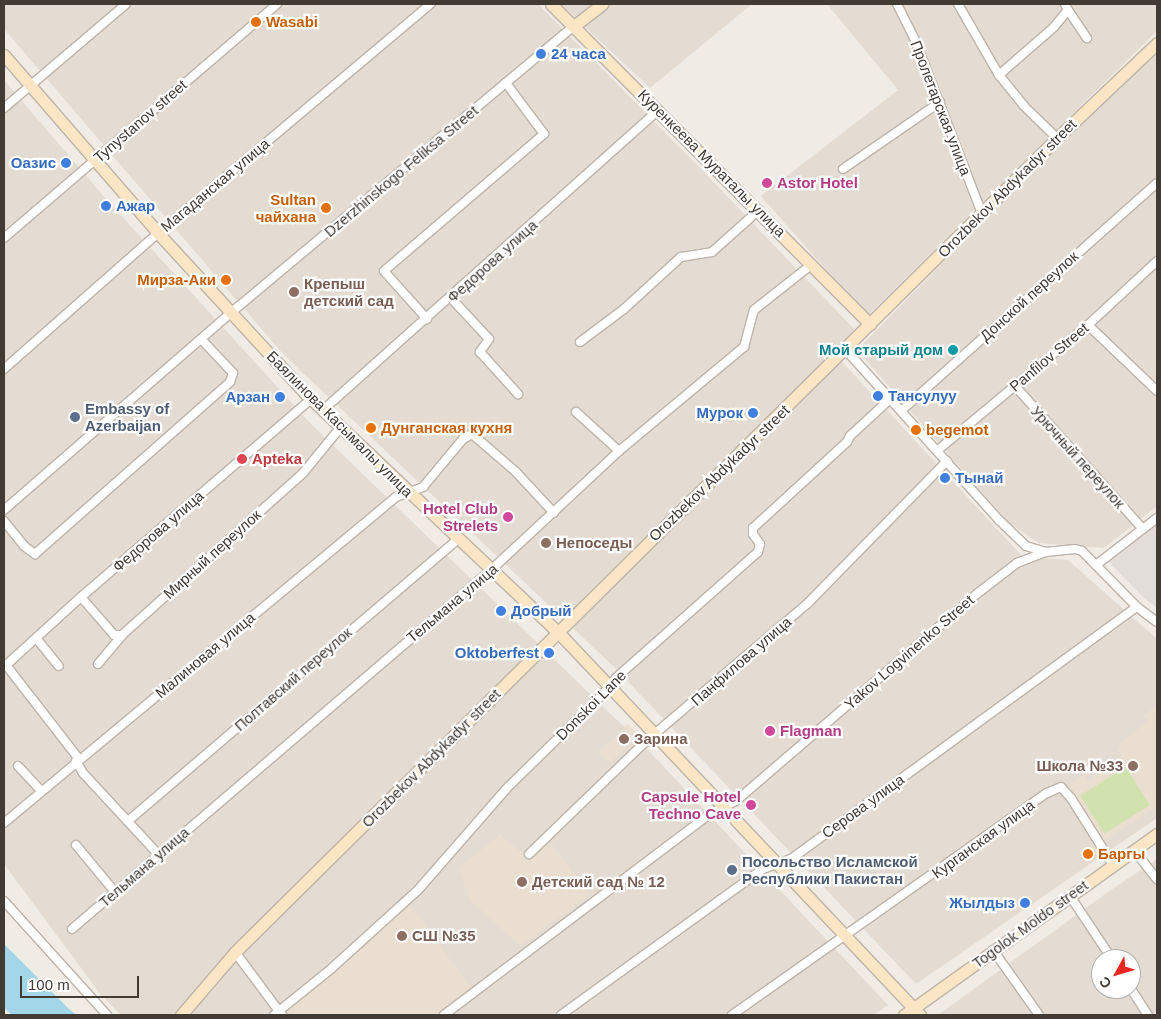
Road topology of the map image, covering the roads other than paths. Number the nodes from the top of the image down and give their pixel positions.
1 (126, 4) edge
2 (277, 4) edge
3 (430, 4) edge
4 (551, 4) edge
5 (602, 4) edge
6 (897, 4) edge
7 (958, 4) edge
8 (1066, 7) edge
9 (574, 26) junction
10 (1087, 38) dead end
11 (1157, 43) edge
12 (4, 55) edge
13 (999, 75) junction
14 (506, 83) junction
15 (30, 86) junction
16 (940, 102) junction
17 (4, 108) edge
18 (659, 110) junction
19 (1057, 138) junction
20 (94, 160) junction
21 (843, 169) dead end
22 (1157, 182) edge
23 (759, 210) junction
24 (982, 214) junction
25 (158, 233) junction
26 (4, 238) edge
27 (1157, 261) edge
28 (812, 264) junction
29 (451, 298) junction
30 (231, 314) junction
31 (427, 319) junction
32 (870, 324) junction
33 (1088, 325) junction
34 (202, 340) junction
35 (580, 342) dead end
36 (845, 350) junction
37 (4, 369) edge
38 (1015, 386) junction
39 (1157, 391) edge
40 (518, 394) dead end
41 (891, 398) junction
42 (312, 399) junction
43 (323, 410) junction
44 (902, 410) junction
45 (576, 412) dead end
46 (340, 428) junction
47 (938, 450) junction
48 (619, 451) junction
49 (947, 461) junction
50 (409, 492) junction
51 (4, 510) edge
52 (554, 513) junction
53 (1157, 518) edge
54 (4, 521) edge
55 (1142, 528) junction
56 (458, 539) junction
57 (1046, 552) junction
58 (1096, 565) junction
59 (491, 570) junction
60 (80, 597) junction
61 (1137, 608) junction
62 (1157, 622) edge
63 (558, 632) junction
64 (122, 635) junction
65 (36, 638) junction
66 (6, 662) edge
67 (98, 664) dead end
68 (58, 666) dead end
69 (609, 686) junction
70 (656, 735) junction
71 (78, 760) junction
72 (18, 766) dead end
73 (41, 791) junction
74 (723, 807) junction
75 (128, 820) junction
76 (4, 823) edge
77 (1157, 834) edge
78 (76, 845) dead end
79 (1134, 850) junction
80 (158, 854) junction
81 (529, 854) dead end
82 (778, 865) junction
83 (1113, 865) junction
84 (1157, 879) edge
85 (116, 892) junction
86 (1070, 896) junction
87 (4, 901) edge
88 (72, 929) dead end
89 (845, 935) junction
90 (1105, 949) edge
91 (993, 950) junction
92 (235, 952) junction
93 (1138, 999) edge
94 (913, 1013) edge
95 (278, 1014) edge
96 (107, 1015) edge
97 (181, 1015) edge
98 (444, 1015) edge
99 (561, 1015) edge
100 (732, 1015) edge
101 (1039, 1015) edge
102 (1148, 1015) edge

1 - 15 street
2 - 20 street, Tynystanov street
3 - 25 street, Магаданская улица
4 - 9 street, Куренкеева Мураталы улица
5 - 9 street, Dzerzhinskogo Feliksa Street
6 - 16 street, Пролетарская улица
7 - 13 street
8 - 10 street
8 - 13 street
9 - 14 street, Dzerzhinskogo Feliksa Street
9 - 18 street, Куренкеева Мураталы улица
11 - 19 street, Orozbekov Abdykadyr street
12 - 15 street, Баялинова Касымалы улица
13 - 19 street
14 - 30 street, Dzerzhinskogo Feliksa Street
14 - 31 street
15 - 17 street
15 - 20 street, Баялинова Касымалы улица
16 - 21 street
16 - 24 street, Пролетарская улица
18 - 23 street, Куренкеева Мураталы улица
18 - 29 street, Федорова улица
19 - 24 street, Orozbekov Abdykadyr street
20 - 25 street, Баялинова Касымалы улица
20 - 26 street, Tynystanov street
22 - 44 street, Донской переулок
23 - 28 street, Куренкеева Мураталы улица
23 - 35 street
24 - 32 street, Orozbekov Abdykadyr street
25 - 30 street, Баялинова Касымалы улица
25 - 37 street, Магаданская улица
27 - 33 street, Panfilov Street
28 - 32 street, Куренкеева Мураталы улица
28 - 48 street, Тельмана улица
29 - 31 street, Федорова улица
29 - 40 street
30 - 34 street, Dzerzhinskogo Feliksa Street
30 - 42 street, Баялинова Касымалы улица
31 - 43 street, Федорова улица
32 - 36 street, Orozbekov Abdykadyr street
33 - 38 street, Panfilov Street
33 - 39 street
34 - 51 street, Dzerzhinskogo Feliksa Street
34 - 54 street
36 - 41 street
36 - 63 street, Orozbekov Abdykadyr street
38 - 47 street, Panfilov Street
38 - 55 street, Урючный переулок
41 - 44 street
41 - 69 street, Donskoi Lane
42 - 43 street, Баялинова Касымалы улица
42 - 60 street, Федорова улица
43 - 46 street, Баялинова Касымалы улица
44 - 47 street
45 - 48 street
46 - 50 street, Баялинова Касымалы улица
46 - 64 street, Мирный переулок
47 - 49 street
48 - 52 street, Тельмана улица
49 - 57 street
49 - 70 street, Панфилова улица
50 - 52 street, Малиновая улица
50 - 56 street, Баялинова Касымалы улица
50 - 71 street, Малиновая улица
52 - 59 street, Тельмана улица
53 - 55 street
55 - 58 street
56 - 59 street, Баялинова Касымалы улица
56 - 75 street, Полтавский переулок
57 - 58 street
57 - 74 street, Yakov Logvinenko Street
58 - 61 street
59 - 63 street, Баялинова Касымалы улица
59 - 80 street, Тельмана улица
60 - 64 street
60 - 65 street, Федорова улица
61 - 62 street
61 - 82 street, Серова улица
63 - 69 street, Баялинова Касымалы улица
63 - 92 street, Orozbekov Abdykadyr street
64 - 67 street, Мирный переулок
65 - 66 street, Федорова улица
65 - 68 street
66 - 71 street, Федорова улица
69 - 70 street, Баялинова Касымалы улица
69 - 95 street, Donskoi Lane
70 - 74 street, Баялинова Касымалы улица
70 - 81 street, Панфилова улица
71 - 73 street, Малиновая улица
71 - 75 street, Федорова улица
72 - 73 street
73 - 76 street, Малиновая улица
74 - 82 street, Баялинова Касымалы улица
74 - 98 street, Yakov Logvinenko Street
75 - 80 street, Федорова улица
77 - 79 street, Togolok Moldo street
78 - 85 street
79 - 83 street, Togolok Moldo street
79 - 84 street
80 - 85 street, Тельмана улица
82 - 89 street, Баялинова Касымалы улица
82 - 99 street, Серова улица
83 - 86 street, Togolok Moldo street
83 - 89 street, Курганская улица
85 - 88 street, Тельмана улица
86 - 90 street
86 - 91 street, Togolok Moldo street
87 - 96 street
89 - 94 street, Баялинова Касымалы улица
89 - 100 street, Курганская улица
91 - 94 street, Togolok Moldo street
91 - 101 street
92 - 95 street
92 - 97 street, Orozbekov Abdykadyr street
93 - 102 street

